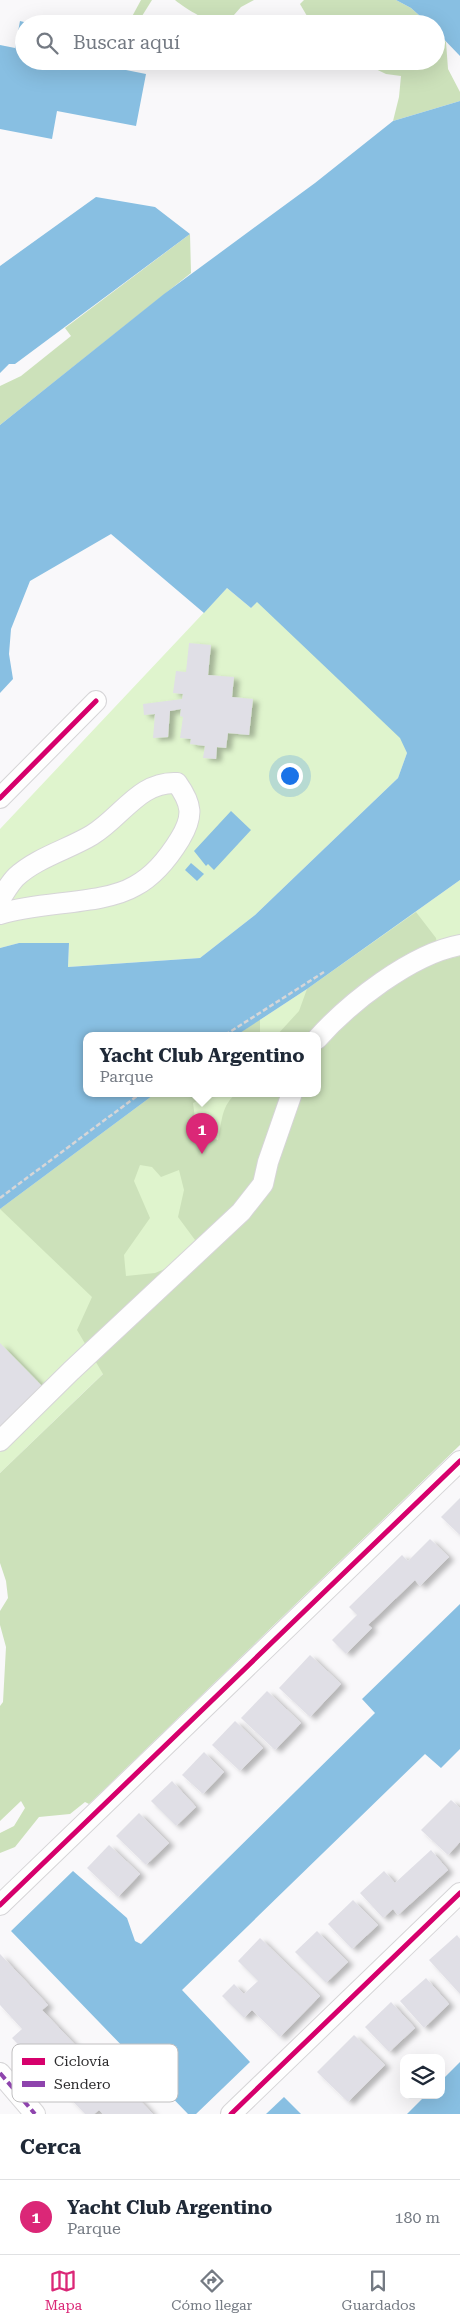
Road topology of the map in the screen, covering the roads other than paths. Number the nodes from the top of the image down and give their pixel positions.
1 (96, 701) dead end
2 (0, 798) edge
3 (0, 899) edge
4 (0, 914) edge
5 (460, 945) edge
6 (321, 1035) edge
7 (291, 1097) edge
8 (0, 1441) edge
9 (460, 1461) edge
10 (460, 1893) edge
11 (0, 1905) edge
12 (0, 2073) edge
13 (12, 2087) edge
14 (25, 2102) edge
15 (35, 2114) edge
16 (231, 2114) edge

1 - 2 street
3 - 4 street
5 - 6 street
7 - 8 street
9 - 11 street
10 - 16 street
12 - 13 street
14 - 15 street

